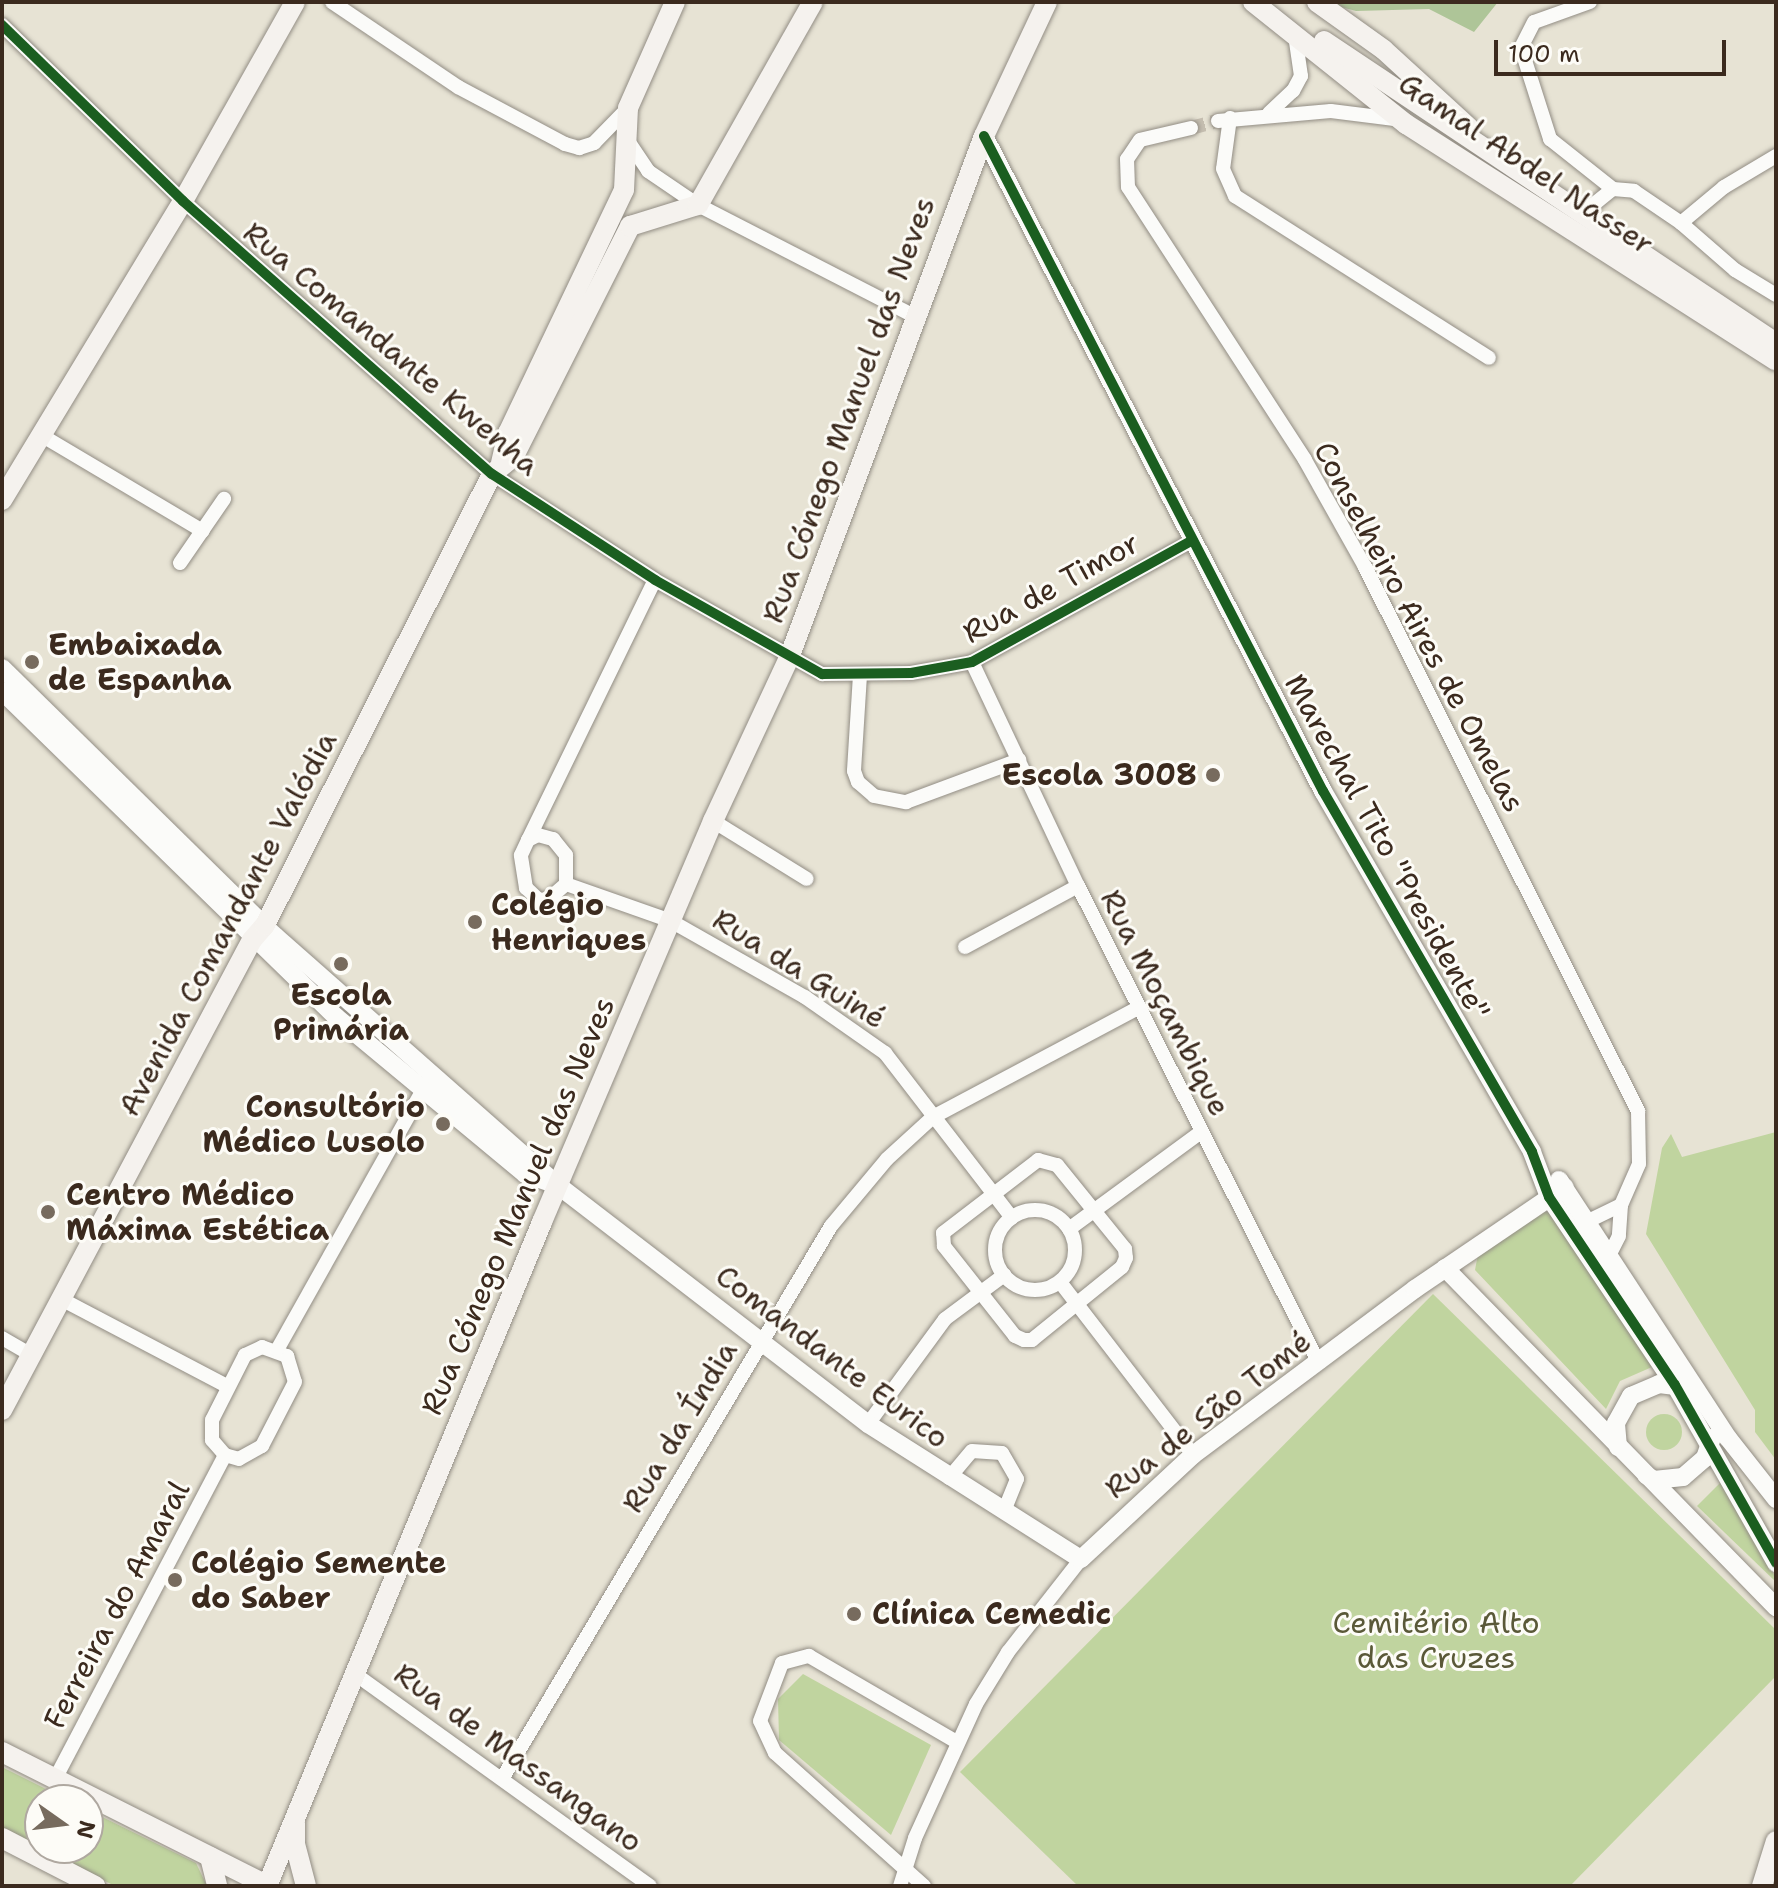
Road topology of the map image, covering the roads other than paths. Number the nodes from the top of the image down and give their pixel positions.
1 (295, 2) edge
2 (332, 2) edge
3 (675, 2) edge
4 (813, 2) edge
5 (1047, 2) edge
6 (1253, 2) edge
7 (1268, 2) edge
8 (1317, 2) edge
9 (1590, 2) edge
10 (2, 25) edge
11 (1295, 34) junction
12 (628, 108) junction
13 (1269, 113) junction
14 (1406, 124) junction
15 (1191, 128) tunnel mouth
16 (624, 134) junction
17 (984, 136) junction
18 (1776, 156) edge
19 (1507, 164) junction
20 (1613, 189) junction
21 (183, 201) junction
22 (698, 205) junction
23 (1583, 213) junction
24 (1681, 223) junction
25 (1776, 295) edge
26 (914, 316) junction
27 (1776, 343) edge
28 (1489, 358) dead end
29 (1776, 361) edge
30 (41, 435) junction
31 (496, 468) junction
32 (224, 499) dead end
33 (2, 500) edge
34 (203, 531) junction
35 (1193, 540) junction
36 (180, 563) dead end
37 (655, 580) junction
38 (789, 658) junction
39 (972, 662) junction
40 (2, 668) edge
41 (860, 675) junction
42 (2, 691) edge
43 (1019, 760) junction
44 (95, 771) junction
45 (713, 821) junction
46 (528, 840) junction
47 (807, 879) dead end
48 (566, 884) junction
49 (1078, 886) junction
50 (671, 921) junction
51 (258, 933) junction
52 (965, 947) dead end
53 (1138, 1008) junction
54 (433, 1073) junction
55 (423, 1090) junction
56 (933, 1117) junction
57 (1201, 1132) junction
58 (559, 1186) junction
59 (991, 1192) junction
60 (1557, 1192) junction
61 (1621, 1205) junction
62 (1094, 1210) junction
63 (1012, 1218) junction
64 (1579, 1225) junction
65 (1069, 1229) junction
66 (1604, 1264) junction
67 (1445, 1268) junction
68 (1004, 1275) junction
69 (1060, 1282) junction
70 (981, 1293) junction
71 (63, 1300) junction
72 (1077, 1304) junction
73 (2, 1338) edge
74 (762, 1342) junction
75 (277, 1350) junction
76 (32, 1355) junction
77 (1319, 1363) junction
78 (1675, 1385) junction
79 (227, 1386) junction
80 (1697, 1390) junction
81 (2, 1410) edge
82 (1715, 1417) junction
83 (868, 1424) junction
84 (1711, 1444) junction
85 (1618, 1447) junction
86 (225, 1455) junction
87 (1193, 1455) junction
88 (1643, 1473) junction
89 (949, 1478) junction
90 (1776, 1499) edge
91 (1004, 1512) junction
92 (1081, 1559) junction
93 (1776, 1563) edge
94 (1776, 1607) edge
95 (355, 1674) junction
96 (957, 1742) junction
97 (2, 1752) edge
98 (55, 1779) junction
99 (502, 1779) junction
100 (296, 1811) junction
101 (2, 1838) edge
102 (1776, 1841) edge
103 (210, 1857) junction
104 (905, 1869) junction
105 (95, 1886) edge
106 (217, 1886) edge
107 (268, 1886) edge
108 (306, 1886) edge
109 (650, 1886) edge
110 (900, 1886) edge
111 (924, 1886) edge
112 (1762, 1886) edge

1 - 21 main road
2 - 12 street
3 - 12 main road, Avenida Comandante Valódia
4 - 22 main road
5 - 17 main road, Rua Cónego Manuel das Neves
6 - 11 main road, Gamal Abdel Nasser
7 - 19 main road, Gamal Abdel Nasser
8 - 19 main road, Gamal Abdel Nasser
9 - 20 street
10 - 21 street, Rua Comandante Kwenha
11 - 13 street
11 - 14 main road, Gamal Abdel Nasser
12 - 16 main road, Avenida Comandante Valódia
13 - 14 street
13 - 28 street
14 - 29 main road, Gamal Abdel Nasser
15 - 61 street, Conselheiro Aires de Omelas
16 - 22 street
16 - 31 main road, Avenida Comandante Valódia
17 - 26 main road, Rua Cónego Manuel das Neves
17 - 35 street, Marechal Tito "Presidente"
18 - 24 street
19 - 23 main road, Gamal Abdel Nasser
20 - 23 street
20 - 24 street
21 - 30 main road
21 - 31 street, Rua Comandante Kwenha
22 - 26 street
22 - 31 main road, Avenida Comandante Valódia
23 - 27 main road, Gamal Abdel Nasser
24 - 25 street
26 - 38 main road, Rua Cónego Manuel das Neves
30 - 33 main road
30 - 34 street
31 - 37 street, Rua Comandante Kwenha
31 - 51 main road, Avenida Comandante Valódia
32 - 34 street
34 - 36 street
35 - 39 street, Rua de Timor
35 - 60 street, Marechal Tito "Presidente"
37 - 38 street, Rua Comandante Kwenha
37 - 46 street
38 - 41 street, Rua de Timor
38 - 45 main road, Rua Cónego Manuel das Neves
39 - 41 street, Rua de Timor
39 - 43 street, Rua Moçambique
40 - 44 street
41 - 43 street
42 - 44 street
43 - 49 street, Rua Moçambique
44 - 51 street
45 - 47 street
45 - 50 main road, Rua Cónego Manuel das Neves
46 - 48 street
46 - 48 street
48 - 50 street, Rua da Guiné
49 - 52 street
49 - 53 street, Rua Moçambique
50 - 56 street, Rua da Guiné
50 - 58 main road, Rua Cónego Manuel das Neves
51 - 54 street, Comandante Eurico
51 - 55 street, Comandante Eurico
51 - 71 main road, Avenida Comandante Valódia
53 - 56 street, Rua da Índia
53 - 57 street, Rua Moçambique
54 - 55 street
54 - 58 street, Comandante Eurico
55 - 58 street, Comandante Eurico
55 - 75 street
56 - 59 street, Rua da Guiné
56 - 74 street, Rua da Índia
57 - 62 street
57 - 77 street, Rua Moçambique
58 - 74 street, Comandante Eurico
58 - 95 main road, Rua Cónego Manuel das Neves
59 - 62 street
59 - 63 street, Rua da Guiné
59 - 70 street
60 - 64 street, Marechal Tito "Presidente"
60 - 67 street, Rua de São Tomé
61 - 64 street
61 - 66 street, Conselheiro Aires de Omelas
62 - 65 street
62 - 72 street
63 - 65 street
63 - 68 street
64 - 66 street, Marechal Tito "Presidente"
65 - 69 street
66 - 78 street, Marechal Tito "Presidente"
66 - 80 street, Marechal Tito "Presidente"
67 - 77 street, Rua de São Tomé
67 - 85 street
68 - 69 street
68 - 70 street
69 - 72 street
70 - 72 street
70 - 83 street
71 - 76 main road, Avenida Comandante Valódia
71 - 79 street
72 - 87 street
73 - 76 street
74 - 83 street, Comandante Eurico
74 - 99 street, Rua da Índia
75 - 79 street
75 - 86 street
76 - 81 main road, Avenida Comandante Valódia
77 - 87 street, Rua de São Tomé
78 - 80 street
78 - 84 street, Marechal Tito "Presidente"
78 - 85 street
79 - 86 street
80 - 82 street, Marechal Tito "Presidente"
82 - 84 street
82 - 90 street, Marechal Tito "Presidente"
83 - 89 street, Comandante Eurico
84 - 88 street
84 - 93 street, Marechal Tito "Presidente"
85 - 88 street
86 - 98 street, Ferreira do Amaral
87 - 92 street, Rua de São Tomé
88 - 94 street
89 - 91 street, Comandante Eurico
89 - 91 street
91 - 92 street, Comandante Eurico
92 - 96 street, Rua de São Tomé
95 - 99 street, Rua de Massangano
95 - 100 main road, Rua Cónego Manuel das Neves
96 - 104 street, Rua de São Tomé
96 - 104 street
97 - 98 main road
98 - 103 main road
99 - 109 street, Rua de Massangano
100 - 107 main road, Rua Cónego Manuel das Neves
100 - 108 main road
101 - 105 main road
102 - 112 main road
103 - 106 main road
103 - 107 main road
104 - 110 street, Rua de São Tomé
104 - 111 street

